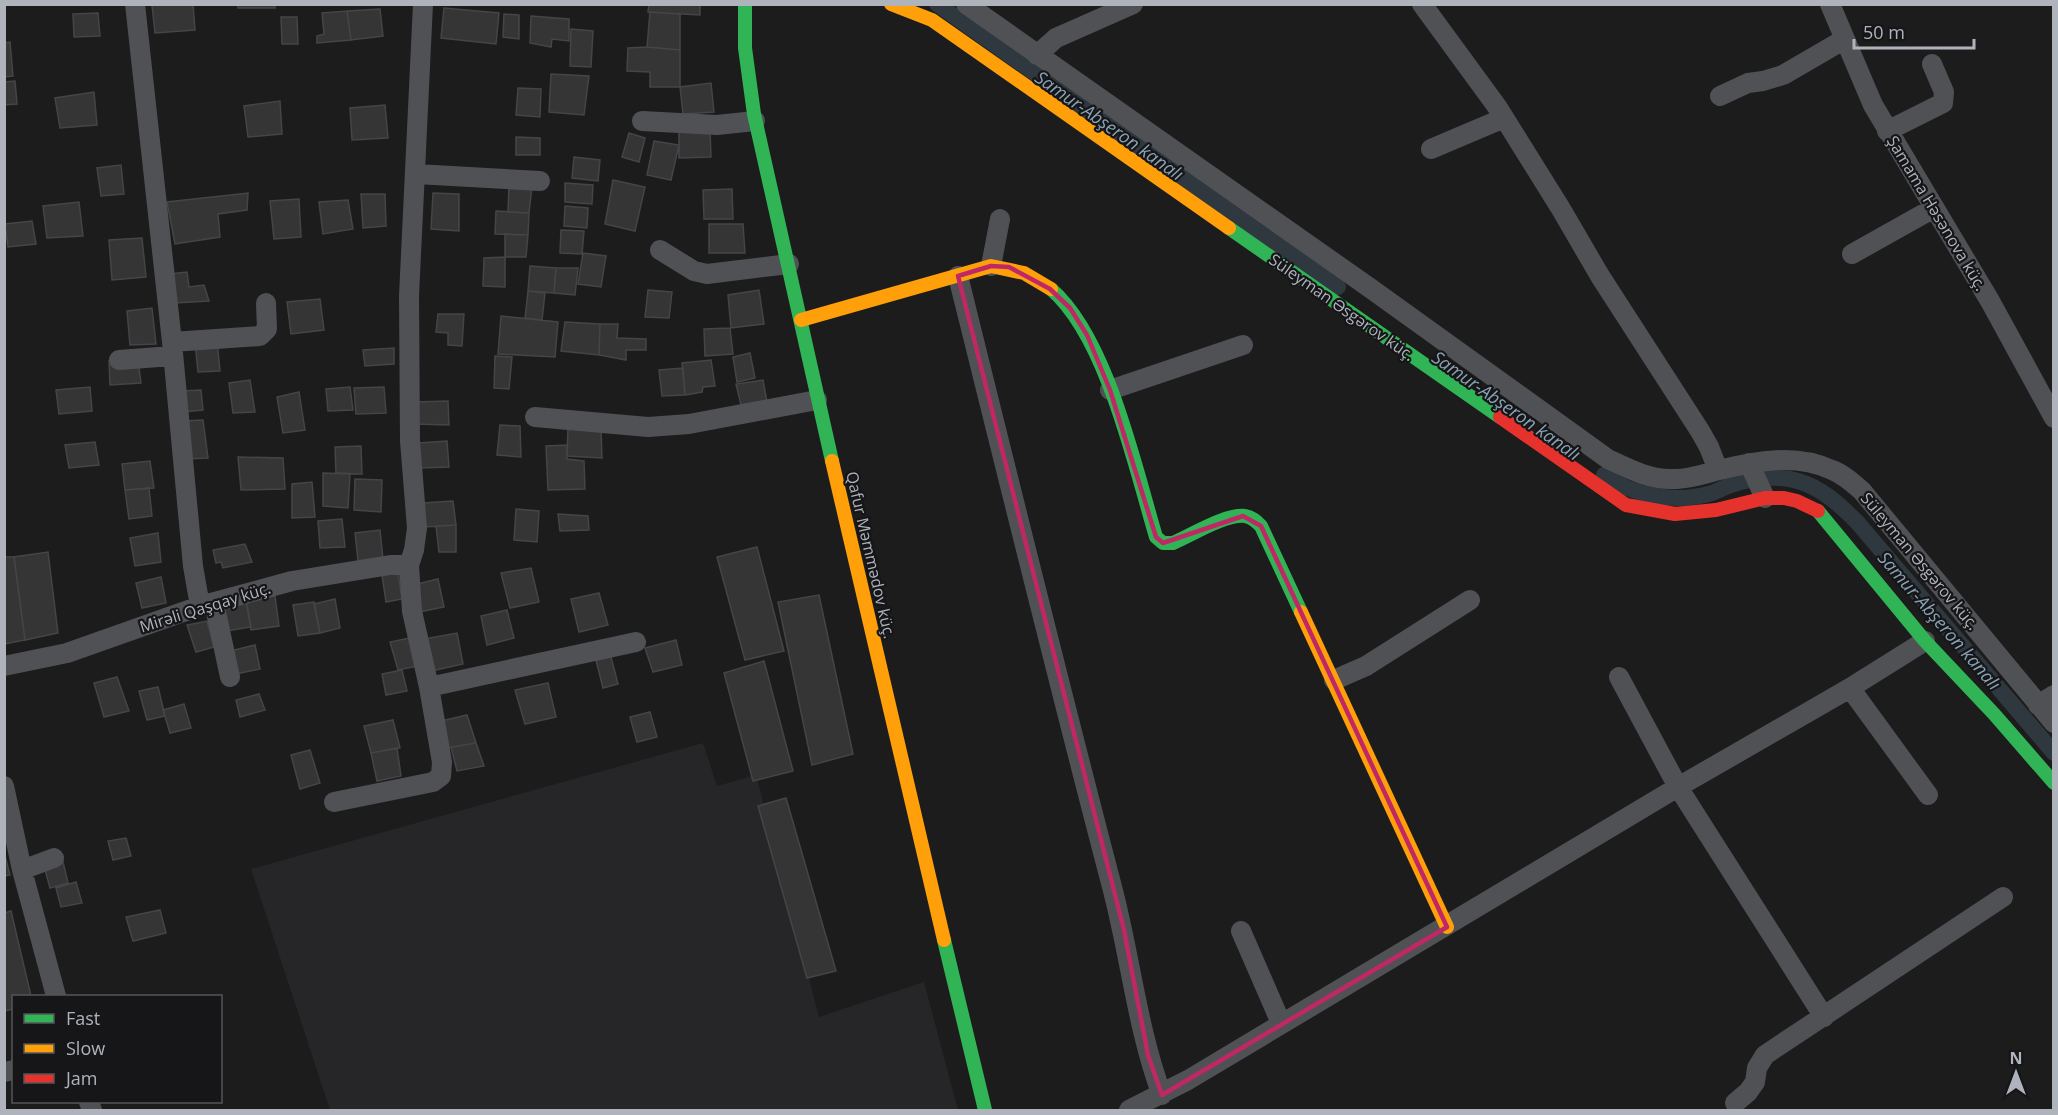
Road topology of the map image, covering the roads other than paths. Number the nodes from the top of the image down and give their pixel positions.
1 (135, 4) edge
2 (423, 4) edge
3 (745, 4) edge
4 (891, 4) edge
5 (966, 4) edge
6 (1133, 4) edge
7 (1422, 4) edge
8 (1830, 4) edge
9 (1845, 39) junction
10 (1036, 55) junction
11 (1932, 64) dead end
12 (1720, 96) dead end
13 (1504, 118) junction
14 (642, 121) dead end
15 (755, 121) junction
16 (1887, 131) junction
17 (1431, 149) dead end
18 (416, 174) junction
19 (540, 181) dead end
20 (1934, 208) junction
21 (1000, 219) dead end
22 (660, 250) dead end
23 (1852, 254) dead end
24 (789, 264) junction
25 (991, 266) junction
26 (958, 276) junction
27 (266, 303) dead end
28 (801, 320) junction
29 (1244, 345) dead end
30 (172, 349) junction
31 (119, 360) dead end
32 (1110, 390) junction
33 (817, 400) junction
34 (536, 417) dead end
35 (2054, 418) edge
36 (1749, 463) junction
37 (1718, 470) junction
38 (1765, 498) junction
39 (409, 565) junction
40 (1470, 600) dead end
41 (207, 605) junction
42 (1925, 641) junction
43 (636, 642) dead end
44 (4, 666) edge
45 (230, 677) dead end
46 (1620, 677) dead end
47 (1334, 680) junction
48 (429, 687) junction
49 (1850, 688) junction
50 (2046, 700) edge
51 (2054, 723) edge
52 (2054, 783) edge
53 (4, 786) edge
54 (1678, 787) junction
55 (1928, 795) dead end
56 (334, 802) dead end
57 (54, 858) dead end
58 (22, 870) junction
59 (2003, 897) dead end
60 (1447, 927) junction
61 (1241, 931) dead end
62 (56, 995) edge
63 (1824, 1017) junction
64 (1281, 1023) junction
65 (1162, 1095) junction
66 (1735, 1103) dead end
67 (985, 1110) edge
68 (1129, 1110) edge

1 - 30 street
2 - 18 street
3 - 15 street, Qafur Məmmədov küç.
4 - 38 street, Süleyman Əsgərov küç.
5 - 10 street, Süleyman Əsgərov küç.
6 - 10 street
7 - 13 street
8 - 9 street, Şamama Həsənova küç.
9 - 12 street
9 - 16 street, Şamama Həsənova küç.
10 - 37 street, Süleyman Əsgərov küç.
11 - 16 street
13 - 17 street
13 - 37 street
14 - 15 street
15 - 24 street, Qafur Məmmədov küç.
16 - 20 street, Şamama Həsənova küç.
18 - 19 street
18 - 39 street
20 - 23 street
20 - 35 street, Şamama Həsənova küç.
21 - 25 street
22 - 24 street
24 - 28 street, Qafur Məmmədov küç.
25 - 26 street
25 - 32 street
26 - 28 street
26 - 65 street
27 - 30 street
28 - 33 street, Qafur Məmmədov küç.
29 - 32 street
30 - 31 street
30 - 41 street
32 - 47 street
33 - 34 street
33 - 67 street, Qafur Məmmədov küç.
36 - 37 street, Süleyman Əsgərov küç.
36 - 38 street
36 - 50 street, Süleyman Əsgərov küç.
38 - 42 street, Süleyman Əsgərov küç.
39 - 41 street, Mirəli Qaşqay küç.
39 - 48 street
40 - 47 street
41 - 44 street, Mirəli Qaşqay küç.
41 - 45 street
42 - 49 street
42 - 52 street, Süleyman Əsgərov küç.
43 - 48 street
46 - 54 street
47 - 60 street
48 - 56 street
49 - 54 street
49 - 55 street
50 - 51 street, Süleyman Əsgərov küç.
53 - 58 street
54 - 60 street
54 - 63 street
57 - 58 street
58 - 62 street
59 - 63 street
60 - 64 street
61 - 64 street
63 - 66 street
64 - 65 street
65 - 68 street

